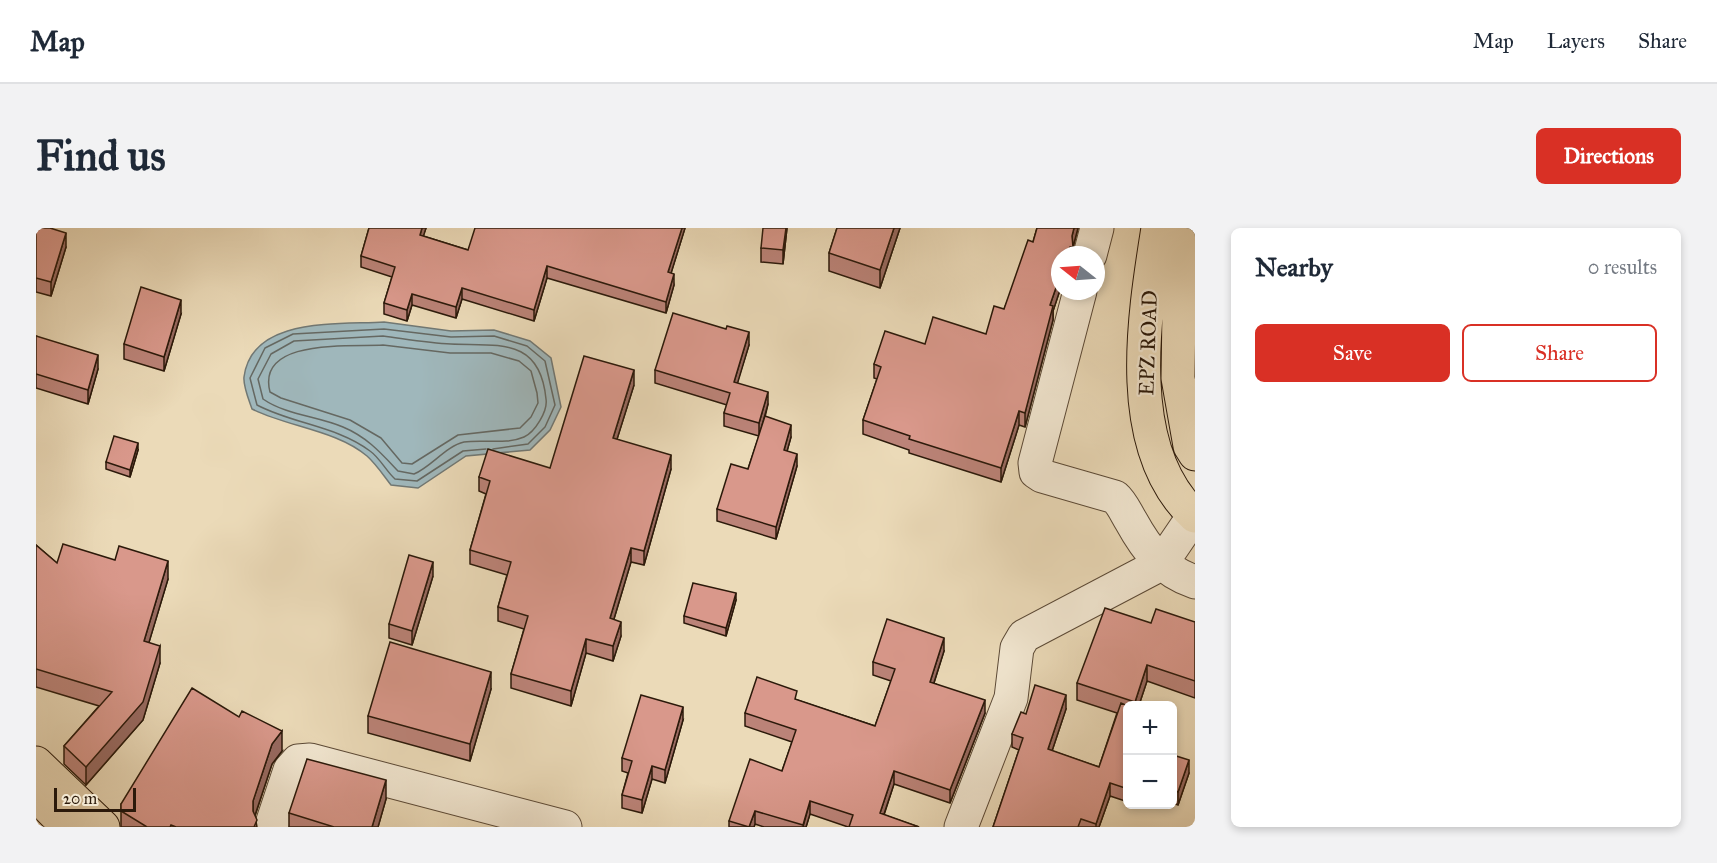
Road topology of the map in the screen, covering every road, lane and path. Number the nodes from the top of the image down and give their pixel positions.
1 (1097, 228) edge
2 (1158, 228) edge
3 (1190, 228) edge
4 (1092, 246) edge
5 (1078, 300) edge
6 (1195, 454) edge
7 (1195, 515) edge
8 (1161, 564) junction
9 (1195, 582) edge
10 (36, 763) edge
11 (103, 827) edge
12 (271, 827) edge
13 (565, 827) edge
14 (961, 827) edge

1 - 4 street
2 - 7 main road, EPZ ROAD
3 - 6 main road, EPZ ROAD
5 - 8 street
7 - 8 street
8 - 9 street
8 - 14 street
10 - 11 main road
12 - 13 street

